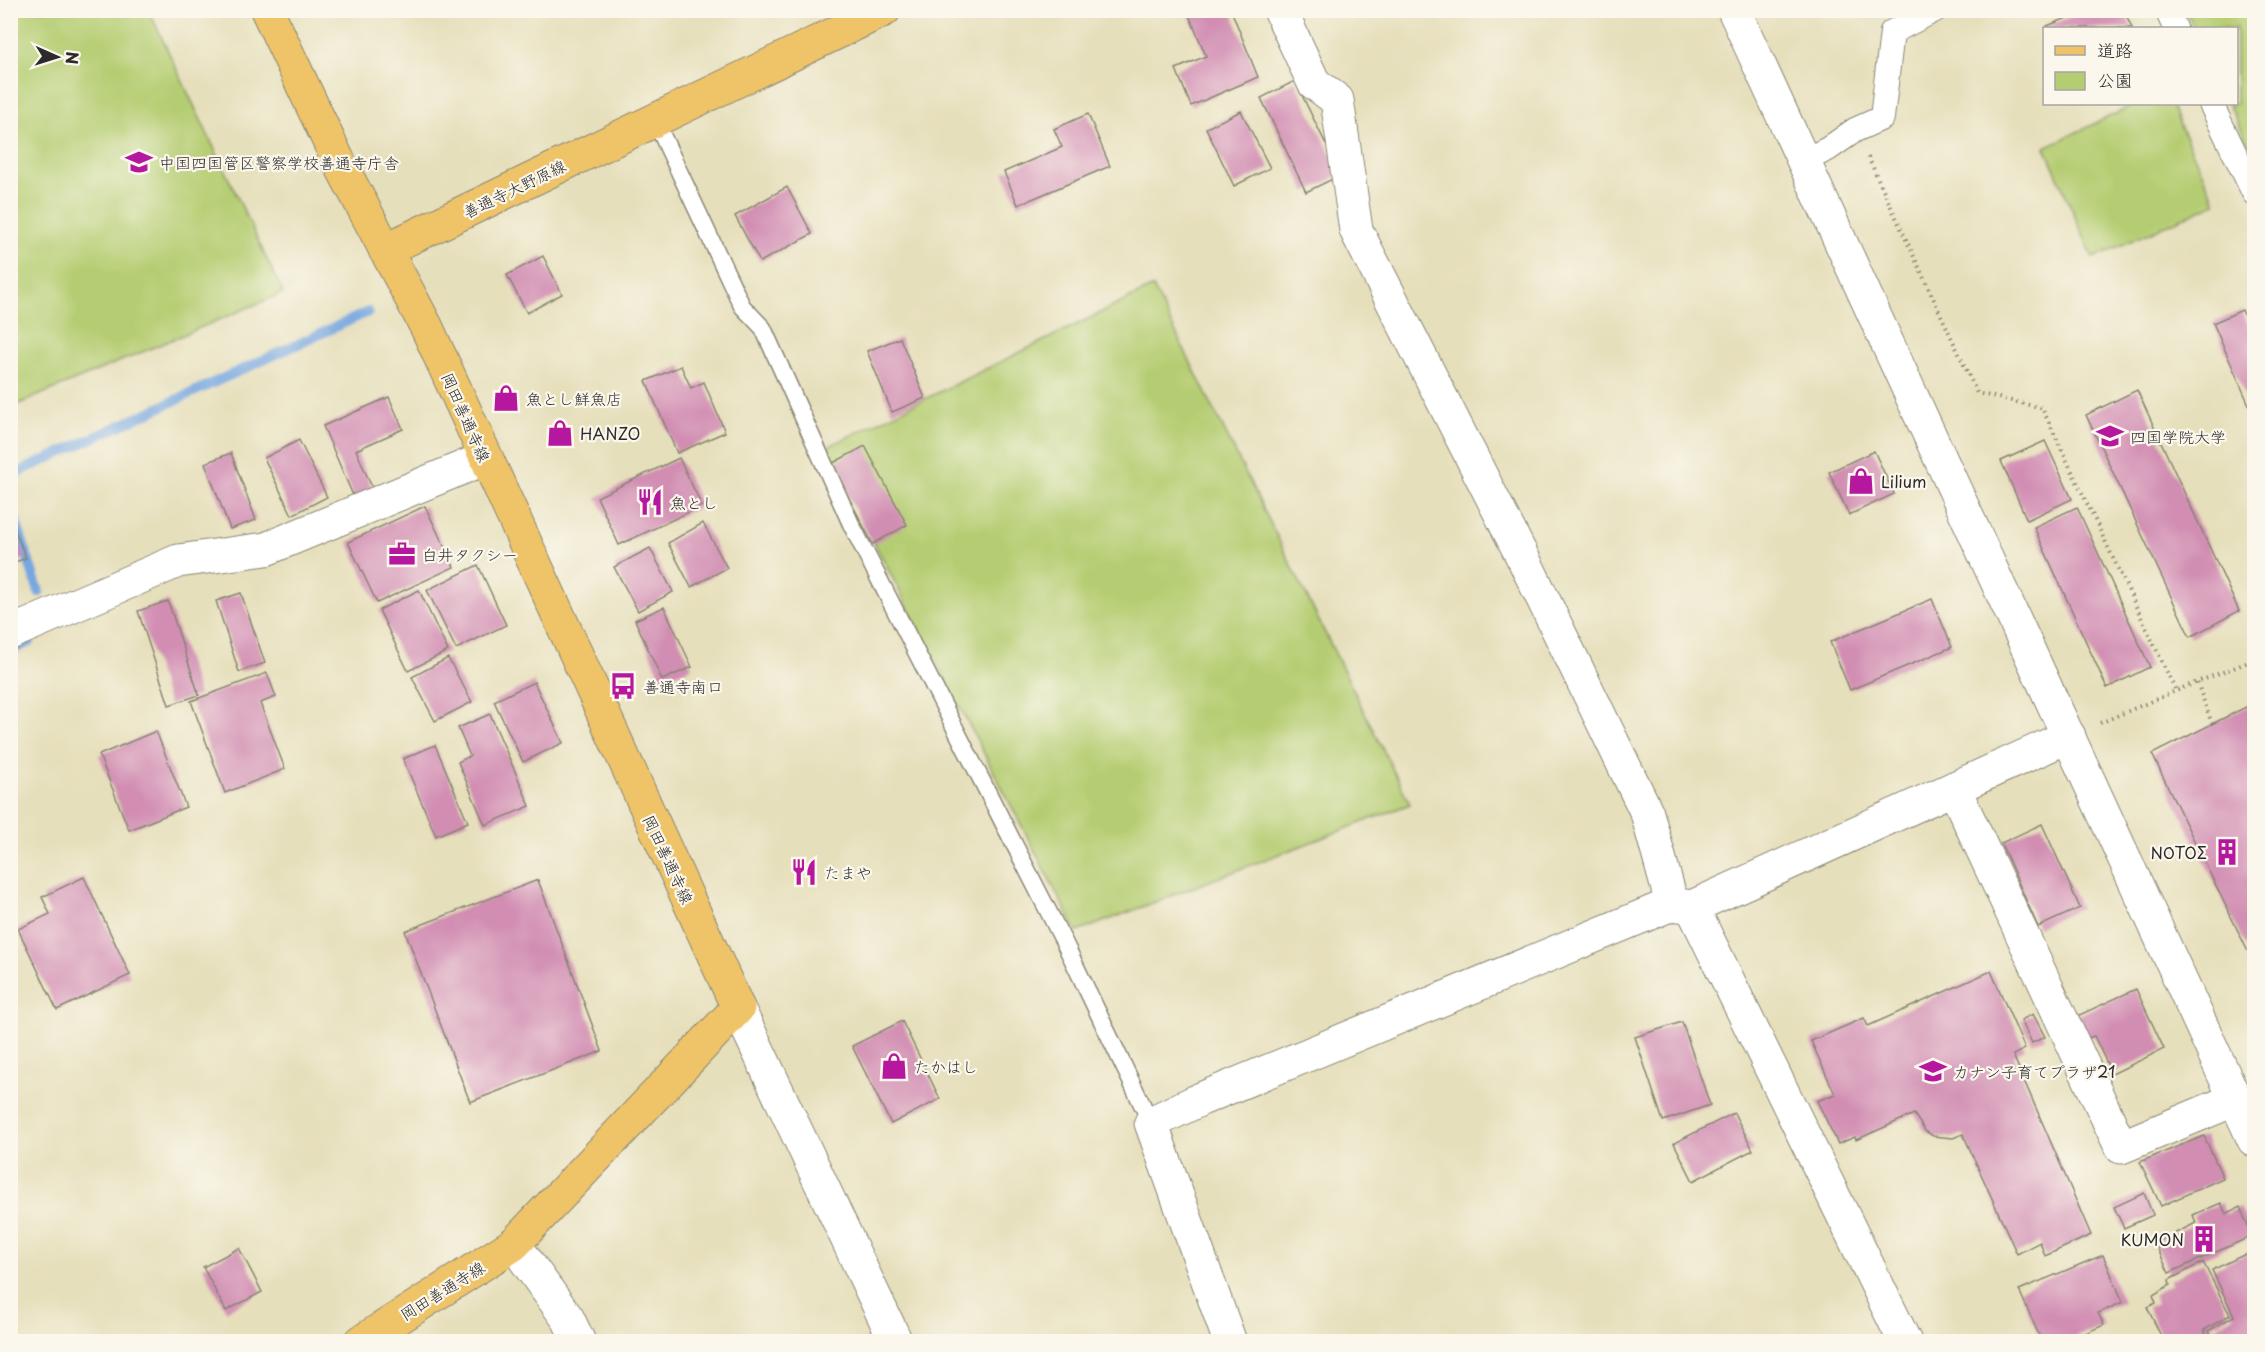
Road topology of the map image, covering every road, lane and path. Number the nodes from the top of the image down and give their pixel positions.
1 (267, 10) edge
2 (884, 10) edge
3 (1280, 10) edge
4 (1734, 10) edge
5 (1935, 10) edge
6 (2167, 10) edge
7 (2175, 27) edge
8 (2211, 105) edge
9 (655, 120) junction
10 (1855, 130) junction
11 (1803, 161) junction
12 (2254, 193) edge
13 (385, 250) junction
14 (486, 458) junction
15 (10, 633) edge
16 (2254, 660) edge
17 (2197, 682) junction
18 (2176, 691) junction
19 (2212, 724) dead end
20 (2069, 736) junction
21 (1954, 788) junction
22 (1682, 906) junction
23 (738, 1008) junction
24 (2236, 1099) junction
25 (1151, 1123) junction
26 (2254, 1140) edge
27 (514, 1244) junction
28 (361, 1341) edge
29 (579, 1341) edge
30 (896, 1341) edge
31 (1230, 1341) edge
32 (1905, 1341) edge

1 - 13 main road
2 - 9 main road, 善通寺大野原線
3 - 22 street
4 - 11 street
5 - 10 street
6 - 7 street
8 - 12 street
9 - 13 main road, 善通寺大野原線
9 - 25 lane
10 - 11 street
10 - 18 path
11 - 20 street
13 - 14 main road, 岡田善通寺線
14 - 15 street
14 - 23 main road, 岡田善通寺線
16 - 17 path
17 - 18 path
17 - 19 path
18 - 20 path
20 - 21 street
20 - 24 street
21 - 22 street
21 - 24 street
22 - 25 street
22 - 32 street
23 - 27 main road, 岡田善通寺線
23 - 30 street
24 - 26 street
25 - 31 street
27 - 28 main road, 岡田善通寺線
27 - 29 street

